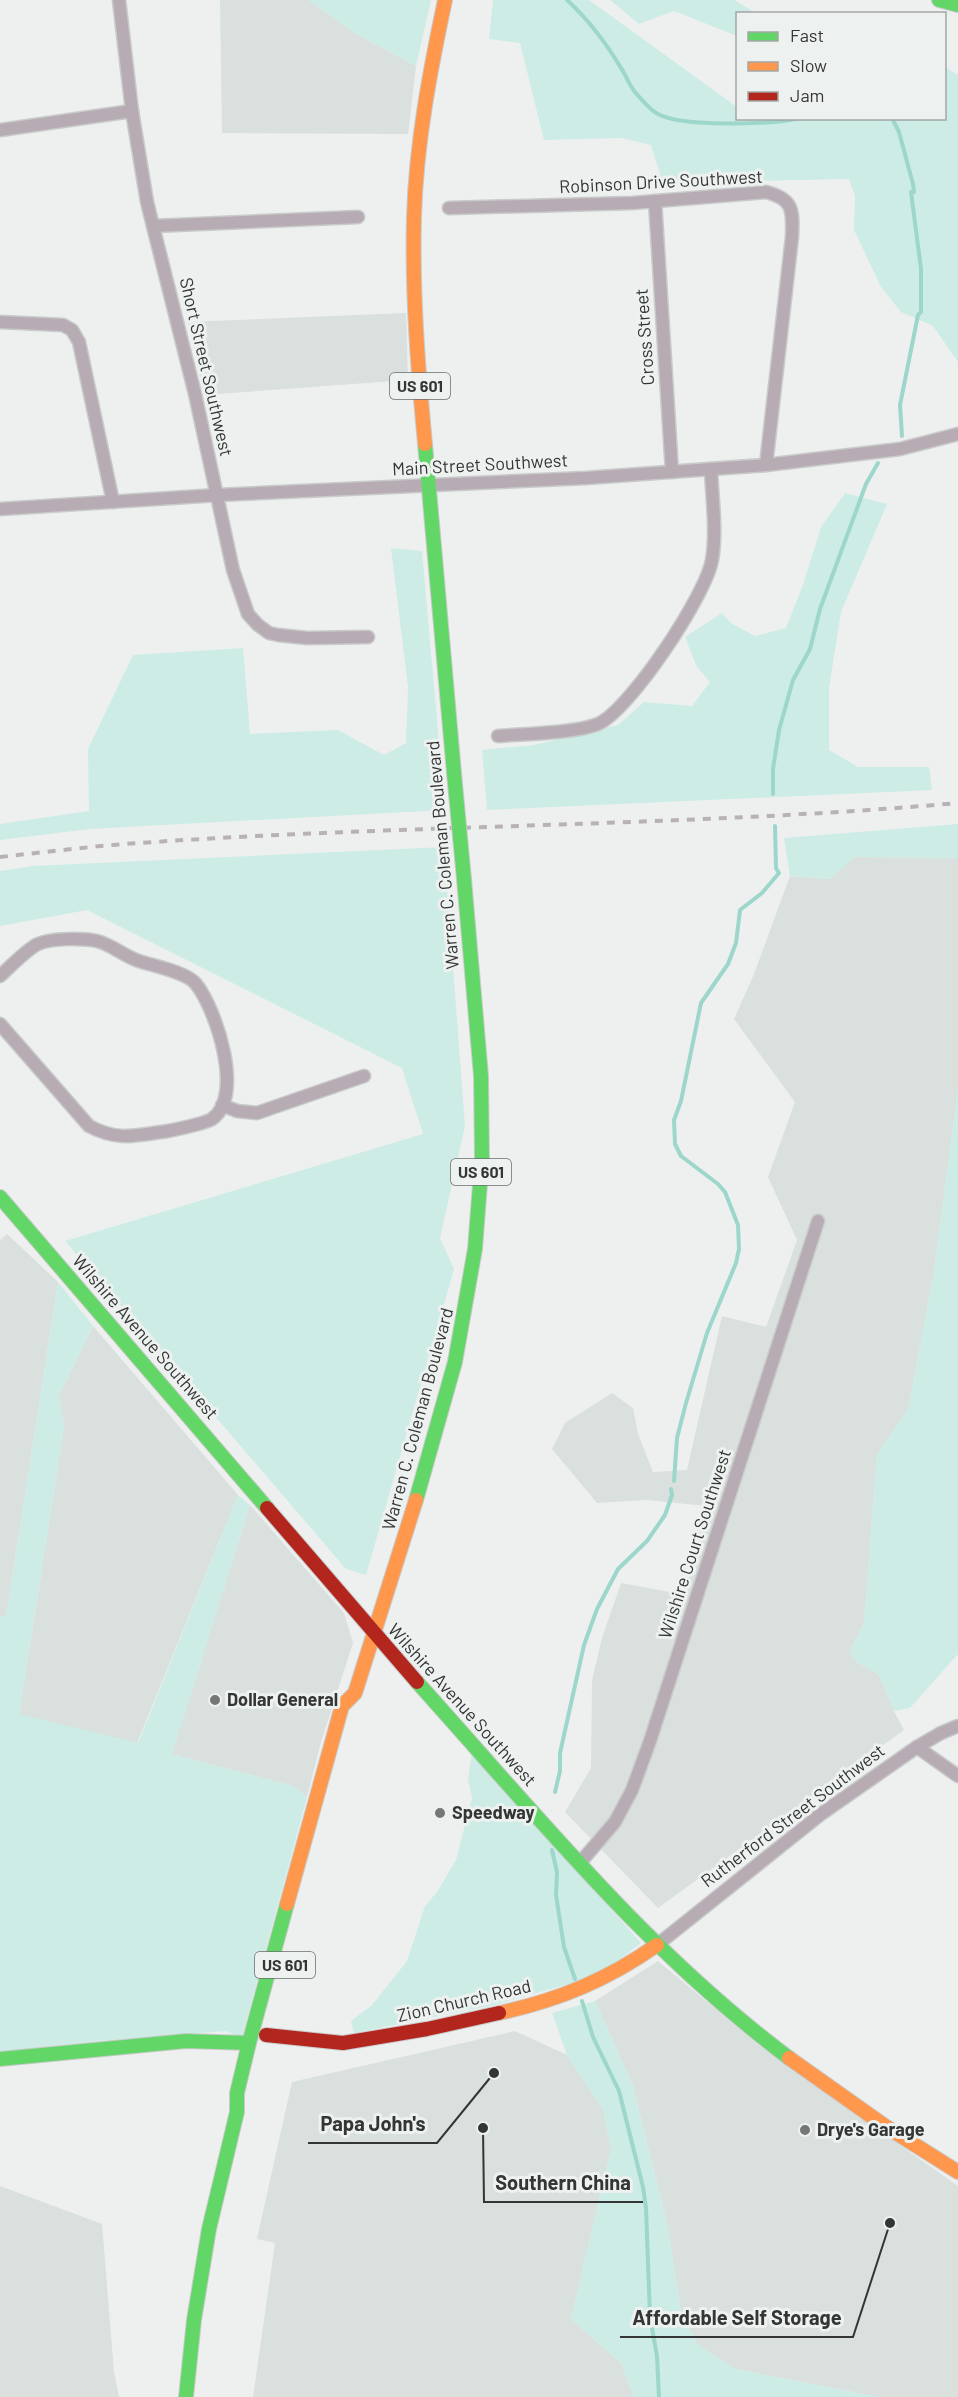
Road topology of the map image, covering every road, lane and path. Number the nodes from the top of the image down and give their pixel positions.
1 (119, 0) edge
2 (445, 0) edge
3 (939, 0) edge
4 (958, 5) edge
5 (132, 111) junction
6 (0, 130) edge
7 (655, 201) junction
8 (449, 208) dead end
9 (358, 217) dead end
10 (153, 226) junction
11 (0, 322) edge
12 (958, 434) edge
13 (766, 465) junction
14 (711, 469) junction
15 (672, 472) junction
16 (428, 486) junction
17 (218, 495) junction
18 (113, 502) junction
19 (0, 509) edge
20 (368, 637) dead end
21 (498, 736) dead end
22 (0, 976) edge
23 (0, 1024) edge
24 (364, 1076) dead end
25 (222, 1105) junction
26 (0, 1197) edge
27 (818, 1221) dead end
28 (375, 1634) junction
29 (355, 1693) junction
30 (358, 1709) dead end
31 (958, 1726) edge
32 (916, 1747) junction
33 (343, 1754) dead end
34 (958, 1776) edge
35 (579, 1864) junction
36 (657, 1945) junction
37 (278, 1989) dead end
38 (267, 2030) joint
39 (249, 2043) junction
40 (0, 2059) edge
41 (237, 2112) junction
42 (958, 2172) edge
43 (186, 2397) edge

1 - 5 street, Short Street Southwest
2 - 16 main road, Warren C. Coleman Boulevard / US 601
3 - 4 main road
5 - 6 street
5 - 10 street, Short Street Southwest
7 - 8 street, Robinson Drive Southwest
7 - 13 street, Robinson Drive Southwest
7 - 15 street, Cross Street
9 - 10 street
10 - 17 street, Short Street Southwest
11 - 18 street
12 - 13 street, Main Street Southwest
13 - 14 street, Main Street Southwest
14 - 15 street, Main Street Southwest
14 - 21 street
15 - 16 street, Main Street Southwest
16 - 17 street, Main Street Southwest
16 - 28 main road, Warren C. Coleman Boulevard / US 601, bridge
17 - 18 street, Main Street Southwest
17 - 20 street, Short Street Southwest
18 - 19 street, Main Street Southwest
22 - 25 street
23 - 25 street
24 - 25 street
26 - 28 main road, Wilshire Avenue Southwest
27 - 35 street, Wilshire Court Southwest
28 - 29 main road, Warren C. Coleman Boulevard / US 601
28 - 35 main road, Wilshire Avenue Southwest
29 - 30 main road, Warren C. Coleman Boulevard / US 601
29 - 39 main road, Warren C. Coleman Boulevard / US 601
31 - 32 street, Rutherford Street Southwest
32 - 34 street
32 - 36 street, Rutherford Street Southwest
33 - 37 main road, US 601
35 - 36 main road, Wilshire Avenue Southwest
36 - 38 main road, Zion Church Road
36 - 42 main road, Wilshire Avenue Southwest
38 - 41 main road, Warren C. Coleman Boulevard / US 601
39 - 40 main road
39 - 41 main road, Warren C. Coleman Boulevard / US 601
41 - 43 main road, Warren C. Coleman Boulevard / US 601

